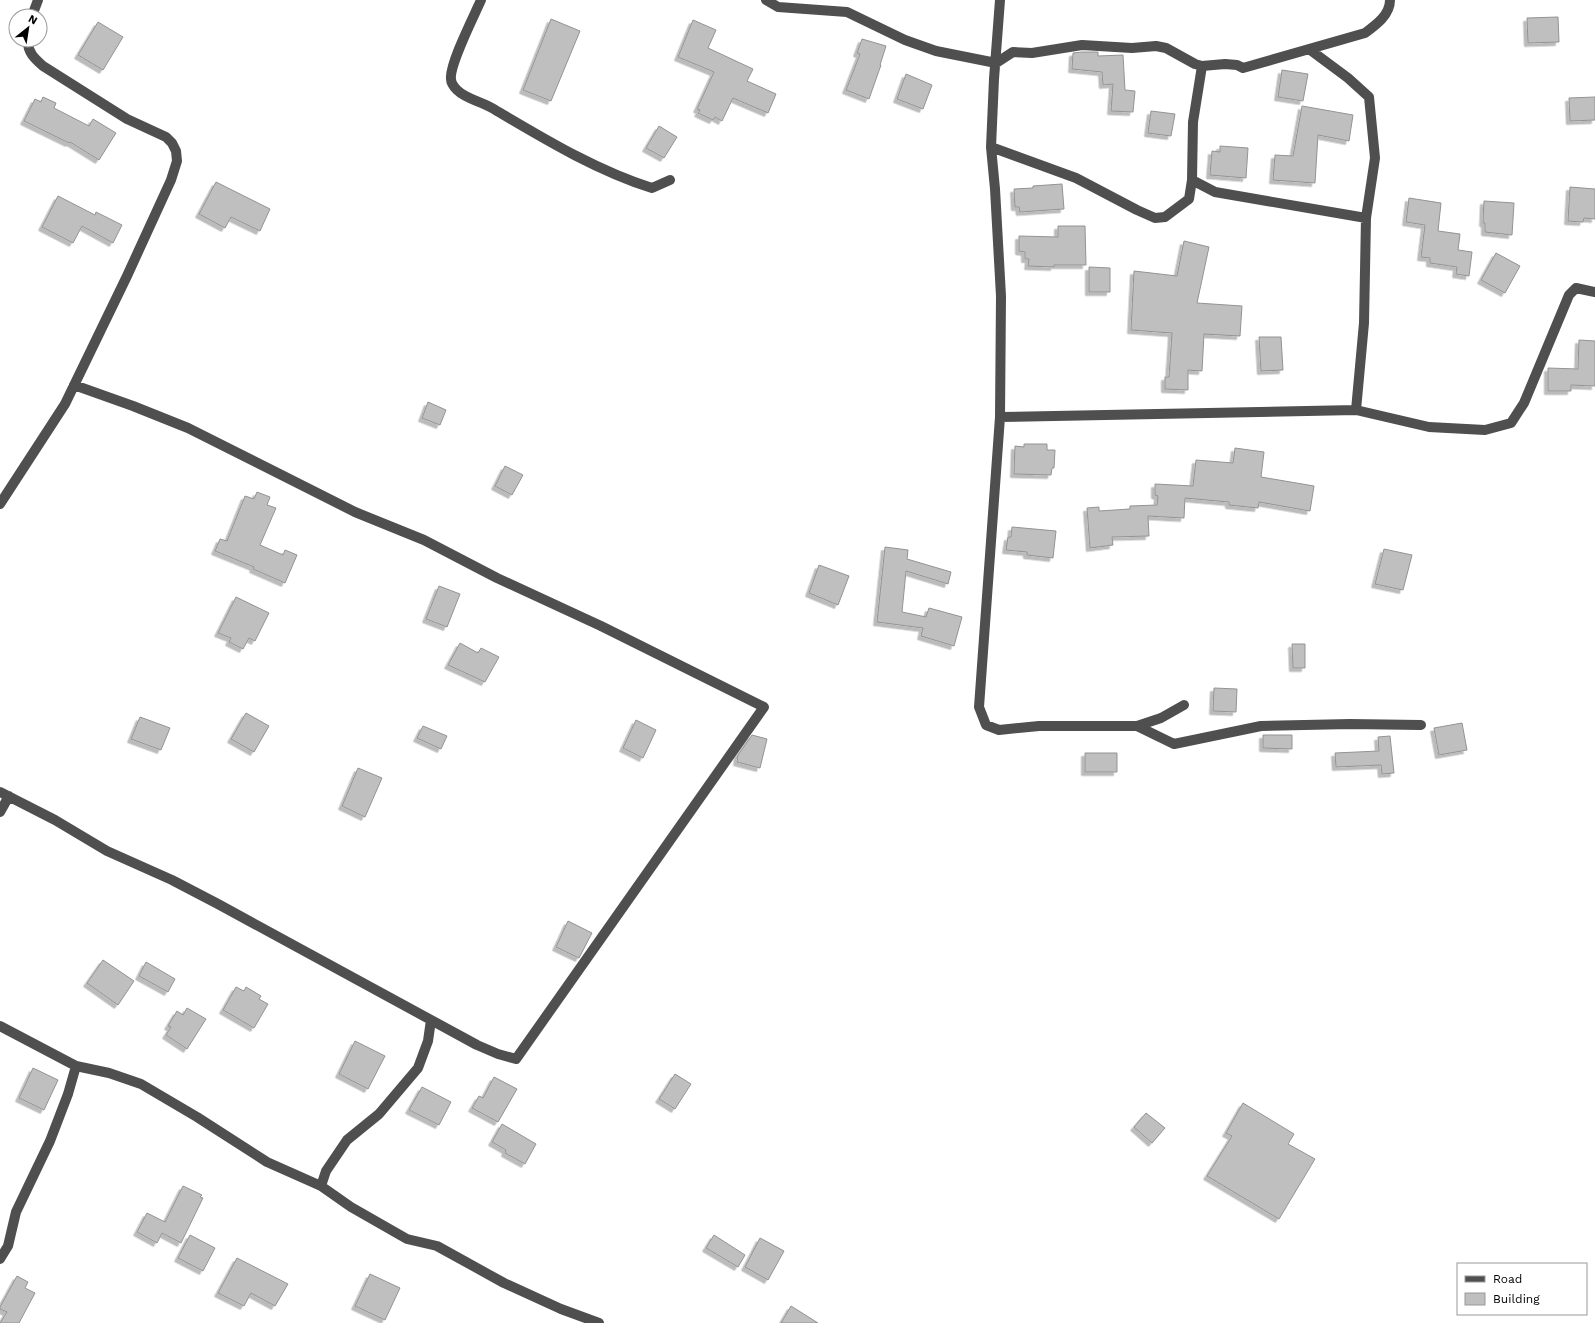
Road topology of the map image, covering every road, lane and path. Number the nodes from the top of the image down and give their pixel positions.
1 (481, 0) edge
2 (766, 0) edge
3 (1000, 0) edge
4 (1390, 0) edge
5 (29, 48) edge
6 (1309, 49) junction
7 (996, 63) junction
8 (1202, 66) junction
9 (991, 147) junction
10 (670, 180) dead end
11 (1192, 180) junction
12 (1366, 218) junction
13 (1595, 292) edge
14 (74, 385) junction
15 (1356, 410) junction
16 (1000, 417) junction
17 (0, 504) edge
18 (1184, 705) dead end
19 (1421, 725) dead end
20 (1137, 726) junction
21 (4, 794) edge
22 (0, 812) edge
23 (431, 1020) junction
24 (0, 1026) edge
25 (76, 1066) junction
26 (321, 1186) junction
27 (0, 1259) edge
28 (599, 1323) edge

1 - 10 street
2 - 7 street
3 - 7 street
4 - 6 street
5 - 14 street
6 - 8 street
6 - 12 street
7 - 8 street
7 - 9 street
8 - 11 street
9 - 11 street
9 - 16 street
11 - 12 street
12 - 15 street
13 - 15 street
14 - 17 street
14 - 23 street
15 - 16 street
16 - 20 street
18 - 20 street
19 - 20 street
21 - 22 street
21 - 23 street
23 - 26 street
24 - 25 street
25 - 26 street
25 - 27 street
26 - 28 street

